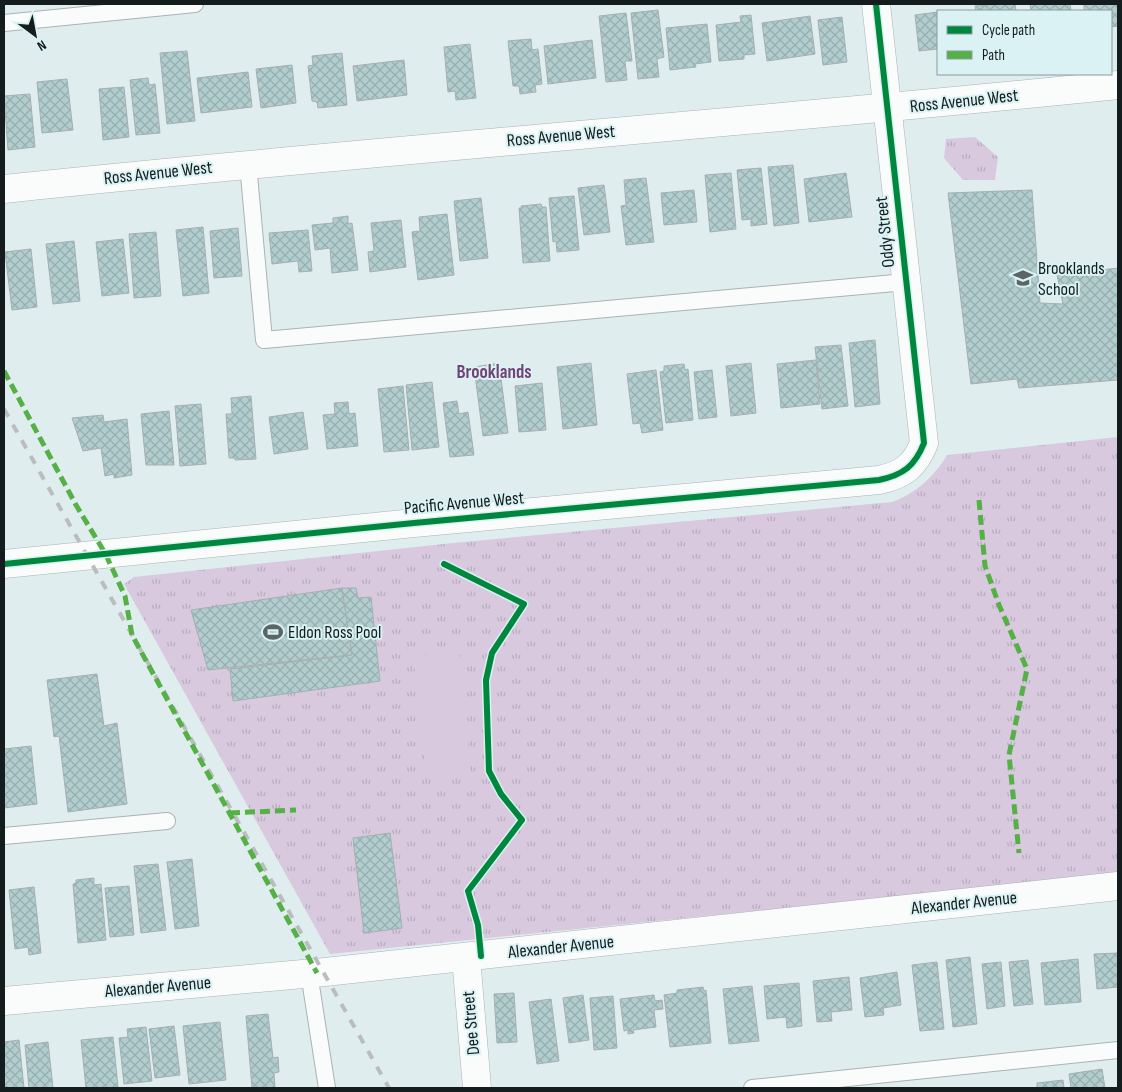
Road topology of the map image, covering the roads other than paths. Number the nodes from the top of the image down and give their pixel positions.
1 (195, 4) edge
2 (876, 4) edge
3 (4, 23) edge
4 (1118, 85) edge
5 (886, 108) junction
6 (248, 164) junction
7 (4, 189) edge
8 (906, 282) junction
9 (919, 456) joint
10 (4, 564) edge
11 (168, 820) dead end
12 (4, 836) edge
13 (1118, 886) edge
14 (466, 957) junction
15 (309, 973) junction
16 (4, 1001) edge
17 (1118, 1050) edge
18 (327, 1088) edge
19 (477, 1088) edge
20 (752, 1088) edge

1 - 3 lane
2 - 5 street, Oddy Street
4 - 5 street, Ross Avenue West
5 - 6 street, Ross Avenue West
5 - 8 street, Oddy Street
6 - 7 street, Ross Avenue West
6 - 8 lane
8 - 9 street, Oddy Street
9 - 10 street, Pacific Avenue West
11 - 12 lane
13 - 14 street, Alexander Avenue
14 - 15 street, Alexander Avenue
14 - 19 street, Dee Street
15 - 16 street, Alexander Avenue
15 - 18 lane
17 - 20 lane

